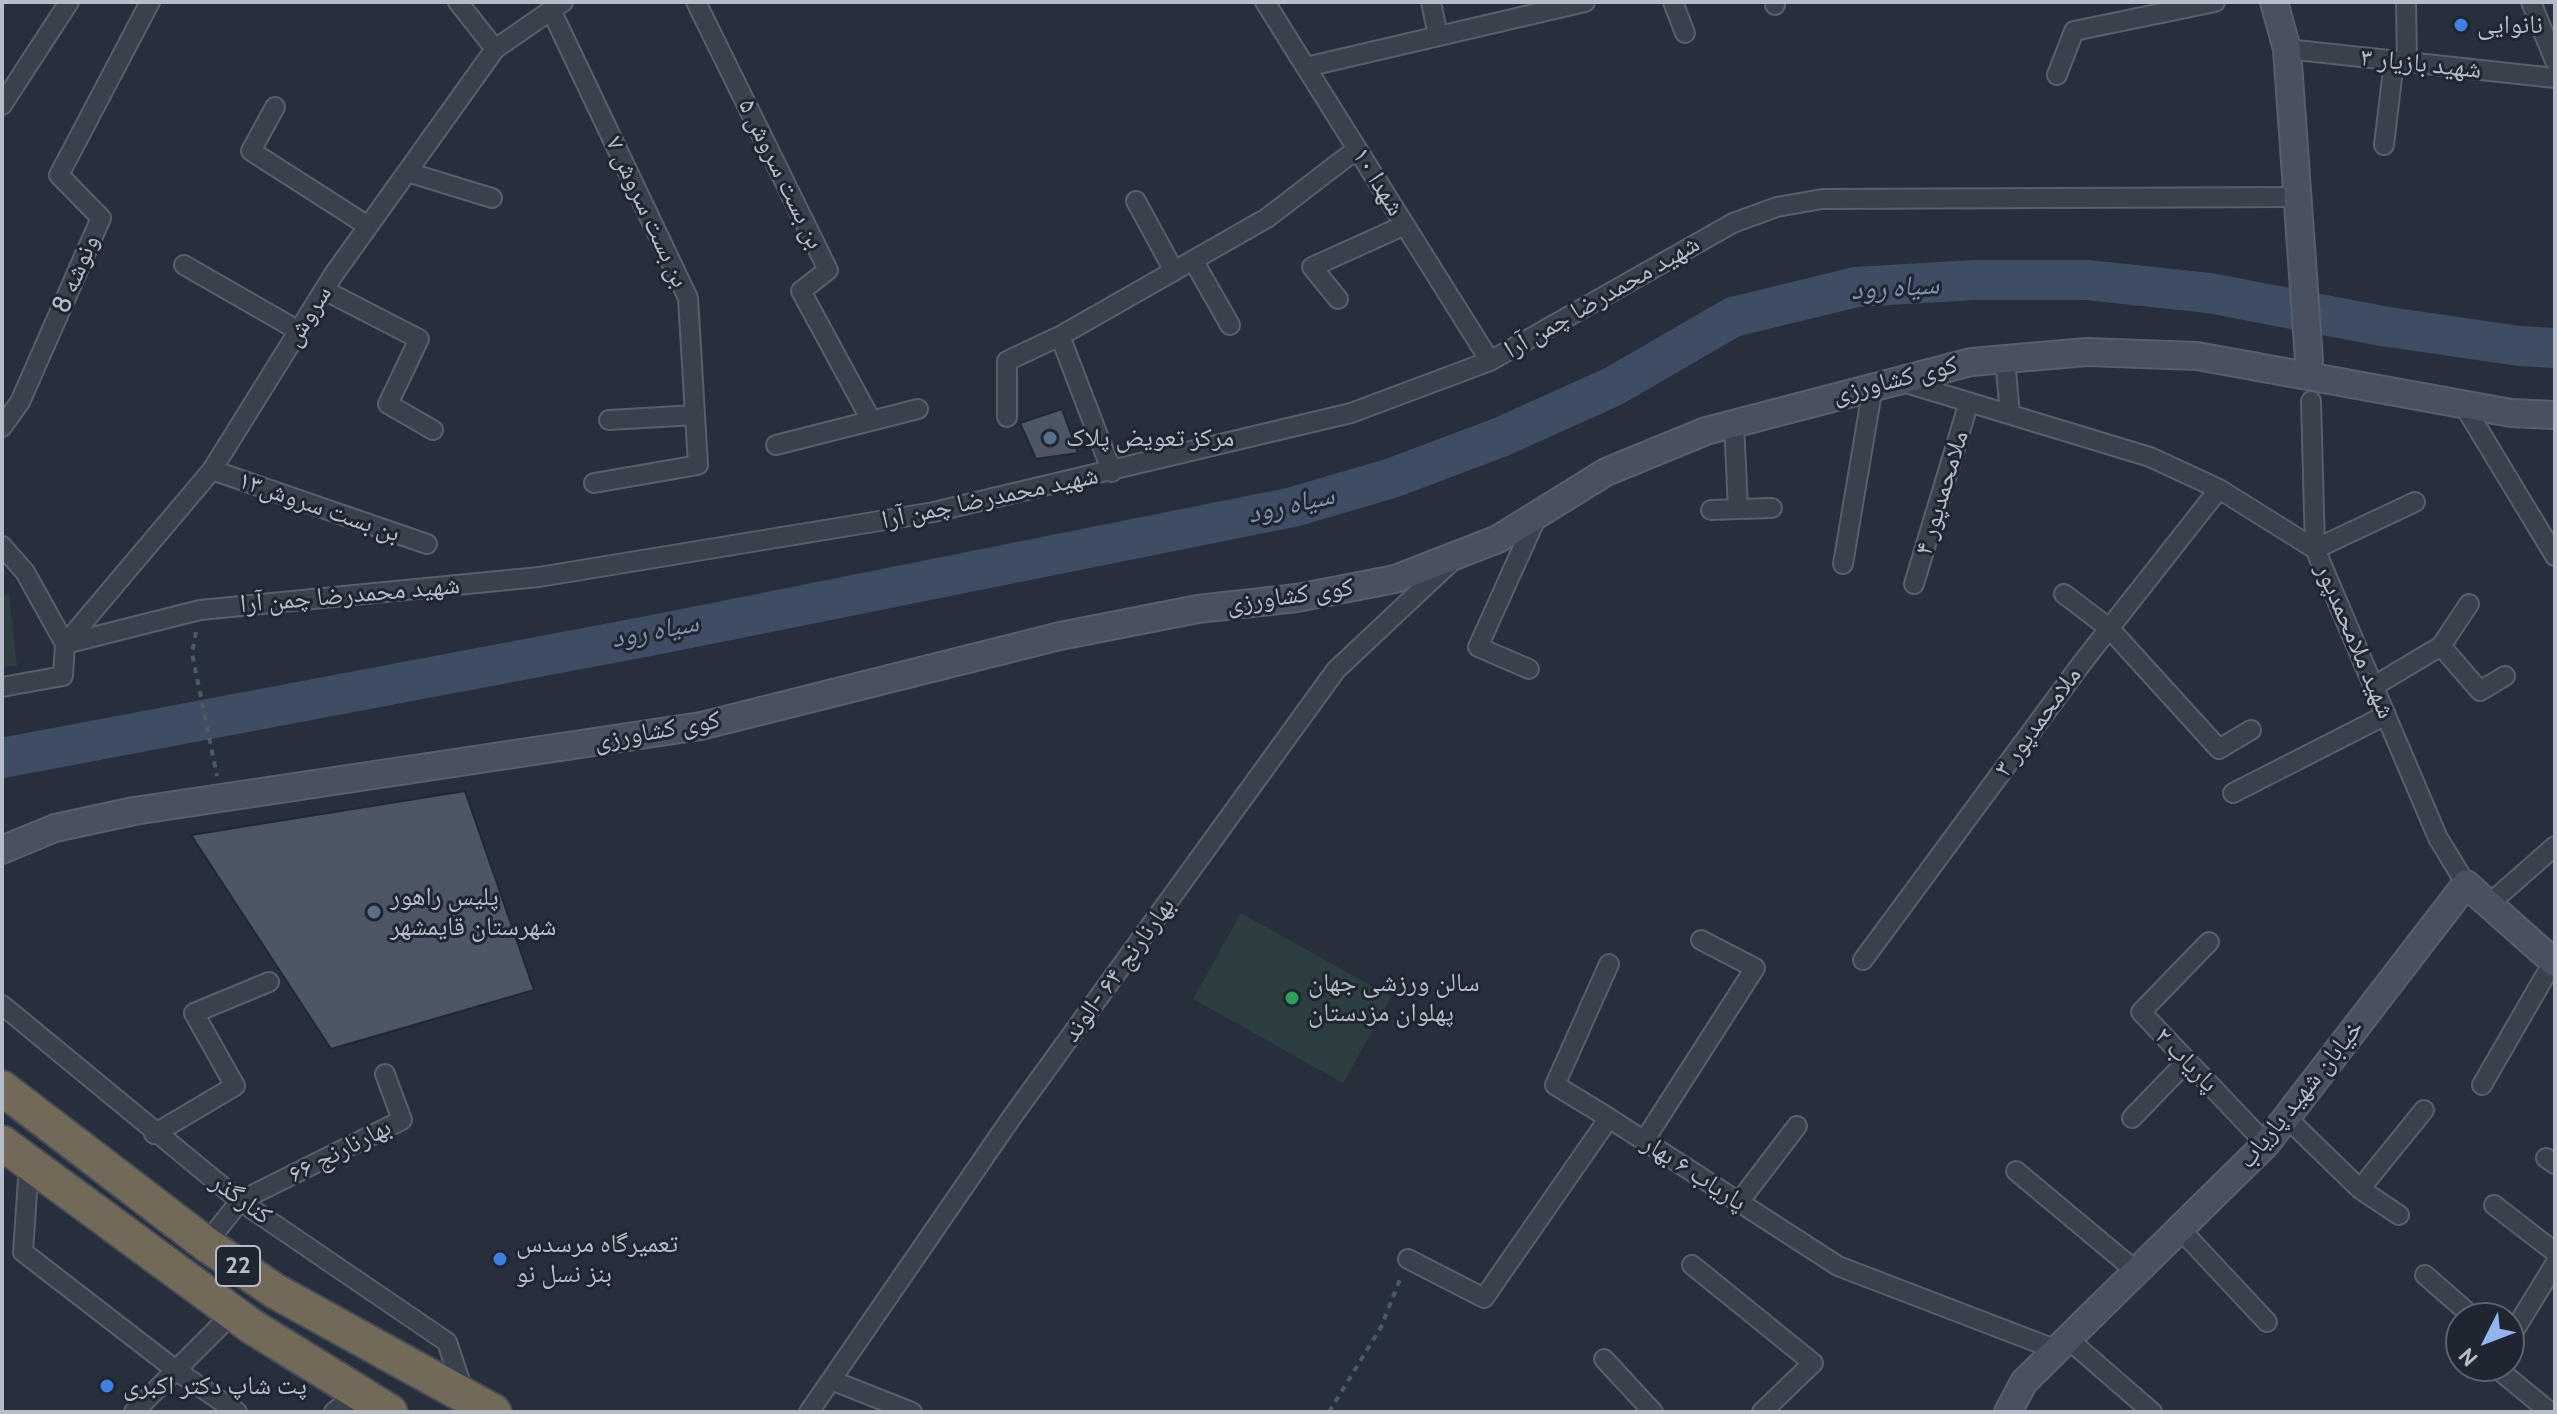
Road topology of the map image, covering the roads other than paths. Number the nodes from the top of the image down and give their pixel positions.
1 (69, 2) edge
2 (458, 2) edge
3 (696, 2) edge
4 (1265, 2) edge
5 (1431, 2) edge
6 (1585, 2) edge
7 (1673, 2) edge
8 (2215, 2) edge
9 (2274, 2) edge
10 (2406, 2) edge
11 (2531, 2) edge
12 (148, 3) edge
13 (557, 6) edge
14 (1685, 33) dead end
15 (1438, 36) junction
16 (495, 49) junction
17 (2287, 49) junction
18 (2555, 61) edge
19 (2401, 62) junction
20 (1306, 67) junction
21 (2057, 75) dead end
22 (2555, 78) edge
23 (2, 105) edge
24 (275, 107) dead end
25 (2384, 145) dead end
26 (1357, 149) junction
27 (407, 172) junction
28 (2298, 197) junction
29 (492, 198) dead end
30 (1136, 201) dead end
31 (1405, 225) junction
32 (368, 226) junction
33 (1193, 260) junction
34 (184, 265) dead end
35 (1174, 271) junction
36 (324, 290) junction
37 (1338, 299) dead end
38 (1230, 325) dead end
39 (299, 331) junction
40 (1060, 336) junction
41 (2005, 359) junction
42 (1490, 361) junction
43 (2308, 367) junction
44 (1884, 383) junction
45 (2311, 401) dead end
46 (1969, 402) junction
47 (2463, 404) junction
48 (918, 409) dead end
49 (2010, 414) junction
50 (695, 415) junction
51 (2555, 415) edge
52 (1007, 417) dead end
53 (609, 420) dead end
54 (871, 420) junction
55 (1734, 423) junction
56 (2, 427) edge
57 (433, 430) dead end
58 (776, 445) dead end
59 (212, 470) junction
60 (1112, 472) junction
61 (594, 483) dead end
62 (2219, 489) junction
63 (2415, 502) dead end
64 (1772, 508) dead end
65 (1738, 509) junction
66 (1711, 510) dead end
67 (1538, 514) junction
68 (427, 544) dead end
69 (2, 546) edge
70 (2315, 549) junction
71 (1460, 554) junction
72 (2555, 556) edge
73 (1843, 564) dead end
74 (1914, 584) dead end
75 (2064, 594) dead end
76 (2469, 604) dead end
77 (2109, 628) junction
78 (65, 644) junction
79 (2441, 646) junction
80 (1529, 669) dead end
81 (2505, 676) dead end
82 (2374, 686) junction
83 (2, 687) edge
84 (2386, 715) junction
85 (2251, 730) dead end
86 (2233, 793) dead end
87 (2555, 846) edge
88 (2, 850) edge
89 (2466, 884) junction
90 (2489, 904) junction
91 (1701, 940) dead end
92 (2209, 942) dead end
93 (1863, 960) dead end
94 (2554, 962) edge
95 (1609, 964) dead end
96 (269, 982) dead end
97 (2, 1005) edge
98 (2187, 1061) junction
99 (385, 1074) dead end
100 (2482, 1085) dead end
101 (2, 1088) edge
102 (2424, 1110) dead end
103 (1609, 1118) junction
104 (2132, 1118) dead end
105 (2287, 1118) junction
106 (1797, 1126) dead end
107 (154, 1134) junction
108 (1644, 1141) junction
109 (2, 1143) edge
110 (2266, 1144) junction
111 (29, 1164) junction
112 (2016, 1171) dead end
113 (2360, 1189) junction
114 (240, 1201) junction
115 (1739, 1202) junction
116 (2494, 1205) dead end
117 (2399, 1215) dead end
118 (2180, 1229) junction
119 (206, 1244) junction
120 (2555, 1252) edge
121 (1408, 1259) road end
122 (2555, 1264) edge
123 (1692, 1265) dead end
124 (2137, 1272) junction
125 (2425, 1275) dead end
126 (2456, 1302) edge
127 (233, 1313) junction
128 (2525, 1313) edge
129 (2267, 1322) dead end
130 (2062, 1344) junction
131 (1604, 1359) dead end
132 (177, 1371) junction
133 (831, 1380) junction
134 (2513, 1382) edge
135 (346, 1402) edge
136 (479, 1404) edge
137 (134, 1412) edge
138 (237, 1412) edge
139 (390, 1412) edge
140 (809, 1412) edge
141 (912, 1412) edge
142 (1653, 1412) edge
143 (1762, 1412) edge
144 (2008, 1412) edge
145 (2152, 1412) edge
146 (2550, 1412) edge

1 - 23 street
2 - 16 street
3 - 54 street, بن بست سروش ۵
4 - 20 street, شهدا ۱۰
5 - 15 street
6 - 15 street
7 - 14 street
8 - 21 street
9 - 17 street
10 - 19 street
11 - 18 street
12 - 56 street, ونوشه 8
13 - 16 street, سروش
13 - 50 street, بن بست سروش ۷
15 - 20 street
16 - 27 street, سروش
17 - 19 street, شهید بازیار ۳
17 - 28 street
19 - 22 street, شهید بازیار ۳
19 - 25 street
20 - 26 street, شهدا ۱۰
24 - 32 street
26 - 31 street, شهدا ۱۰
26 - 33 street
27 - 29 street
27 - 32 street, سروش
28 - 42 street, شهید محمدرضا چمن آرا
28 - 43 street
30 - 35 street
31 - 37 street
31 - 42 street, شهدا ۱۰
32 - 36 street, سروش
33 - 35 street
33 - 38 street
34 - 39 street
35 - 40 street
36 - 39 street, سروش
36 - 57 street
39 - 59 street, سروش
40 - 52 street
40 - 60 street
41 - 43 street, کوی کشاورزی
41 - 44 street, کوی کشاورزی
41 - 49 street
42 - 60 street, شهید محمدرضا چمن آرا
43 - 47 street, کوی کشاورزی
44 - 46 street, شهید ملامحمدپور
44 - 55 street, کوی کشاورزی
44 - 73 street
45 - 70 street
46 - 49 street, شهید ملامحمدپور
46 - 74 street, ملامحمدپور ۴
47 - 51 street, کوی کشاورزی
47 - 72 street
48 - 54 street
49 - 62 street, شهید ملامحمدپور
50 - 53 street
50 - 61 street, بن بست سروش ۷
54 - 58 street
55 - 65 street
55 - 67 street, کوی کشاورزی
59 - 68 street, بن بست سروش۱۳
59 - 78 street, سروش
60 - 78 street, شهید محمدرضا چمن آرا
62 - 70 street, شهید ملامحمدپور
62 - 77 street, ملامحمدپور ۳
63 - 70 street
64 - 65 street
65 - 66 street
67 - 71 street, کوی کشاورزی
67 - 80 street
69 - 78 street
70 - 82 street, شهید ملامحمدپور
71 - 88 street, کوی کشاورزی
71 - 133 street, بهارنارنج ۶۴ -الوند
75 - 77 street
76 - 79 street
77 - 85 street
77 - 93 street, ملامحمدپور ۳
78 - 83 street
79 - 81 street
79 - 82 street
82 - 84 street, شهید ملامحمدپور
84 - 86 street
84 - 89 street, شهید ملامحمدپور
87 - 90 street
89 - 90 street
89 - 105 street, خیابان شهید پاریاب
90 - 94 street
91 - 108 street
92 - 98 street, پاریاب ۲
94 - 100 street
95 - 103 street, پاریاب ۶ بهار
96 - 107 street
97 - 107 street, کنارگذر
98 - 104 street
98 - 110 street, پاریاب ۲
99 - 114 street, بهارنارنج ۶۶
101 - 119 highway, 22
102 - 113 street
103 - 108 street, پاریاب ۶ بهار
103 - 121 street
105 - 110 street, خیابان شهید پاریاب
105 - 113 street
106 - 115 street
107 - 114 street, کنارگذر
108 - 115 street, پاریاب ۶ بهار
109 - 111 highway, 22
110 - 118 street, خیابان شهید پاریاب
111 - 127 highway, 22
111 - 132 street
112 - 124 street
113 - 117 street
114 - 119 street, بهارنارنج ۶۶
114 - 136 street, کنارگذر
115 - 130 street, پاریاب ۶ بهار
116 - 120 street
118 - 124 street, خیابان شهید پاریاب
118 - 129 street
119 - 136 highway, 22
122 - 128 street
123 - 143 street
124 - 130 street, خیابان شهید پاریاب
125 - 126 street
127 - 132 street
127 - 135 highway, 22
130 - 144 street, خیابان شهید پاریاب
130 - 145 street
131 - 142 street
132 - 137 street
132 - 138 street
133 - 140 street, بهارنارنج ۶۴ -الوند
133 - 141 street
134 - 146 street
135 - 139 highway, 22

